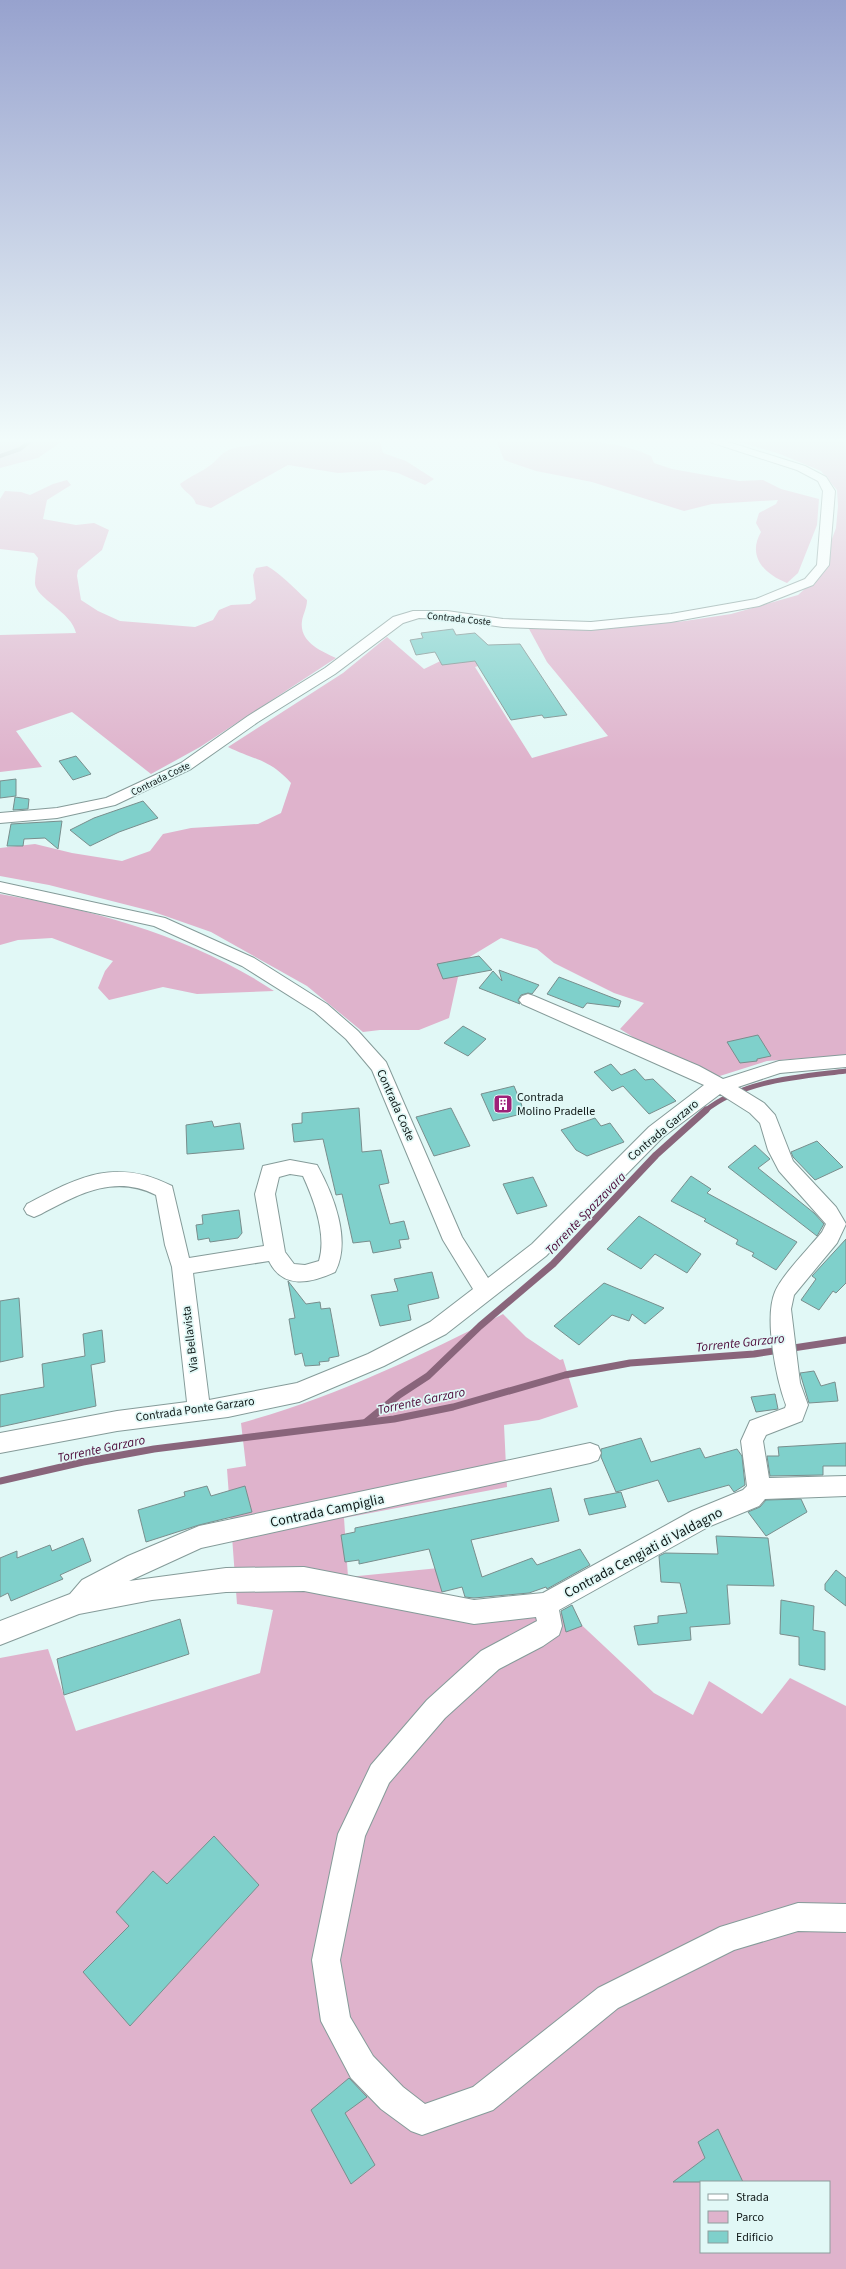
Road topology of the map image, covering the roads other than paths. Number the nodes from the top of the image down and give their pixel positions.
1 (824, 548) edge
2 (0, 818) edge
3 (0, 887) edge
4 (528, 1000) dead end
5 (846, 1060) edge
6 (720, 1085) junction
7 (34, 1209) dead end
8 (275, 1252) junction
9 (182, 1267) junction
10 (486, 1292) junction
11 (199, 1411) junction
12 (0, 1443) edge
13 (590, 1453) dead end
14 (846, 1486) edge
15 (759, 1489) junction
16 (79, 1602) junction
17 (546, 1604) junction
18 (0, 1633) edge
19 (846, 1918) edge

1 - 2 street, Contrada Coste
3 - 10 street, Contrada Coste
4 - 6 street
5 - 6 street
6 - 10 street, Contrada Garzaro
6 - 15 street
7 - 9 street, Via Bellavista
8 - 8 street
8 - 9 street
9 - 11 street, Via Bellavista
10 - 11 street, Contrada Ponte Garzaro
11 - 12 street, Contrada Ponte Garzaro
13 - 16 street, Contrada Campiglia
14 - 15 street
15 - 17 street, Contrada Cengiati di Valdagno
16 - 17 street, Contrada Campiglia
16 - 18 street, Contrada Campiglia
17 - 19 street

